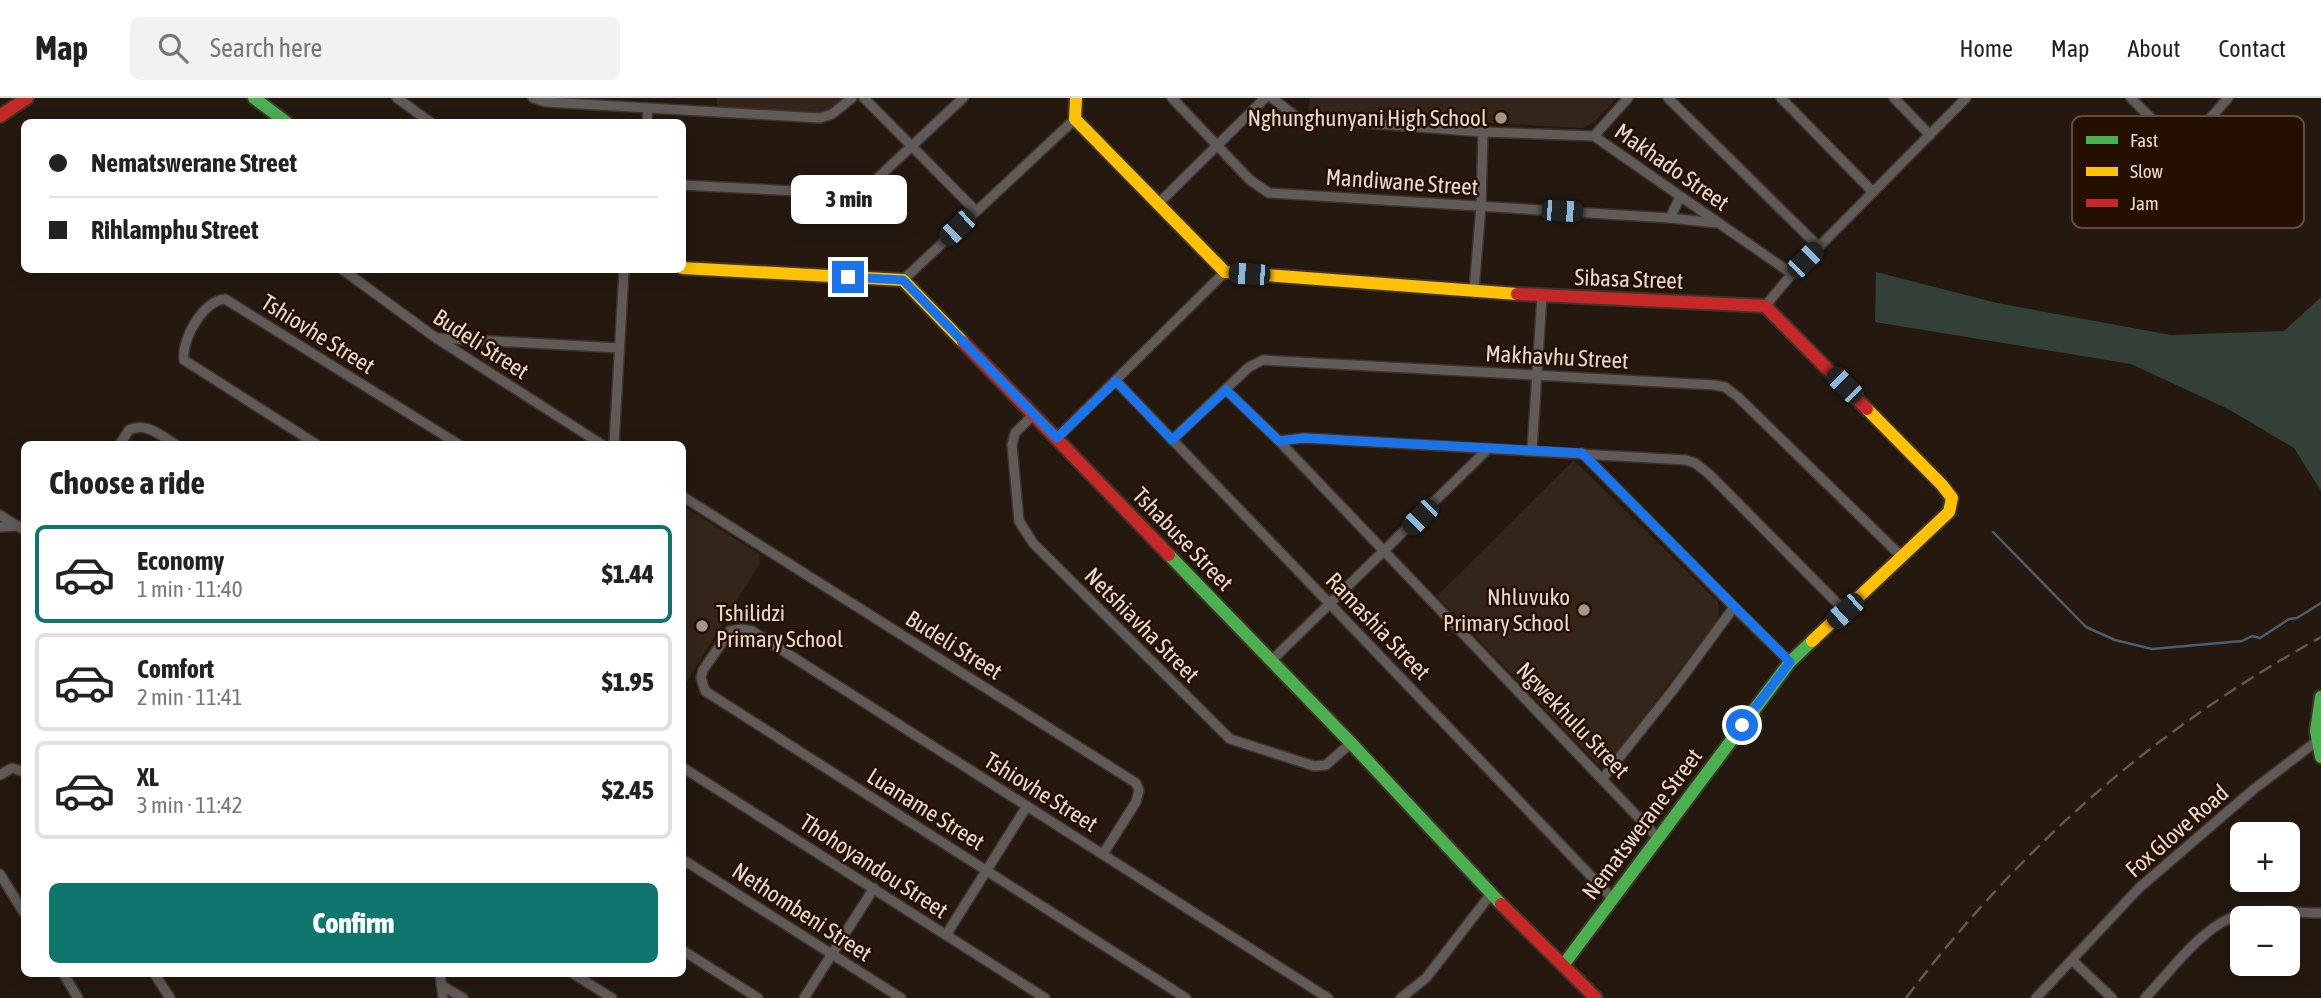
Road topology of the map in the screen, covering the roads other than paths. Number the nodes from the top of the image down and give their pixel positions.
1 (27, 98) edge
2 (254, 98) edge
3 (397, 98) edge
4 (533, 98) edge
5 (852, 98) edge
6 (864, 98) edge
7 (963, 98) edge
8 (1076, 98) edge
9 (1172, 98) edge
10 (1265, 98) edge
11 (1272, 98) edge
12 (1629, 98) edge
13 (1668, 98) edge
14 (1781, 98) edge
15 (1894, 98) edge
16 (1966, 98) edge
17 (2131, 98) edge
18 (2228, 98) edge
19 (648, 108) junction
20 (0, 116) edge
21 (2151, 116) edge
22 (2211, 116) edge
23 (282, 119) edge
24 (426, 119) edge
25 (647, 119) edge
26 (1075, 119) junction
27 (1483, 132) junction
28 (1930, 135) junction
29 (1594, 136) junction
30 (913, 146) junction
31 (1215, 146) junction
32 (686, 185) edge
33 (1873, 192) junction
34 (1680, 197) junction
35 (1157, 205) junction
36 (1481, 206) junction
37 (975, 210) junction
38 (1670, 218) junction
39 (1716, 223) junction
40 (1819, 247) junction
41 (686, 268) edge
42 (1225, 272) junction
43 (347, 273) edge
44 (624, 273) edge
45 (1792, 274) junction
46 (903, 280) junction
47 (1474, 289) junction
48 (1542, 296) junction
49 (1765, 306) junction
50 (436, 338) junction
51 (619, 348) junction
52 (1536, 374) junction
53 (1116, 381) junction
54 (1226, 390) junction
55 (1034, 415) junction
56 (1057, 438) junction
57 (1172, 440) junction
58 (122, 441) edge
59 (170, 441) edge
60 (311, 441) edge
61 (452, 441) edge
62 (596, 441) edge
63 (614, 441) edge
64 (1279, 441) junction
65 (1489, 448) junction
66 (1532, 450) junction
67 (1582, 453) junction
68 (686, 499) edge
69 (0, 515) edge
70 (0, 527) edge
71 (21, 527) edge
72 (21, 528) edge
73 (1385, 552) junction
74 (1902, 557) junction
75 (1330, 605) junction
76 (1734, 607) junction
77 (1845, 611) junction
78 (730, 631) joint
79 (1271, 661) junction
80 (1790, 662) junction
81 (2321, 697) edge
82 (2317, 741) junction
83 (1351, 743) junction
84 (2321, 757) edge
85 (686, 770) edge
86 (21, 771) edge
87 (0, 775) edge
88 (1603, 778) junction
89 (1027, 806) junction
90 (1658, 838) junction
91 (1104, 854) junction
92 (686, 862) edge
93 (987, 870) junction
94 (0, 874) edge
95 (874, 888) junction
96 (1492, 894) junction
97 (1612, 898) junction
98 (21, 908) edge
99 (2321, 913) edge
100 (946, 934) junction
101 (686, 953) edge
102 (831, 954) junction
103 (2072, 960) junction
104 (1564, 964) junction
105 (65, 977) edge
106 (157, 977) edge
107 (440, 977) edge
108 (578, 977) edge
109 (441, 985) junction
110 (78, 998) edge
111 (170, 998) edge
112 (443, 998) edge
113 (463, 998) edge
114 (612, 998) edge
115 (758, 998) edge
116 (804, 998) edge
117 (901, 998) edge
118 (1045, 998) edge
119 (1186, 998) edge
120 (1328, 998) edge
121 (1401, 998) edge
122 (1596, 998) edge
123 (2036, 998) edge
124 (2112, 998) edge
125 (2145, 998) edge

1 - 20 street
2 - 23 street
3 - 24 street
4 - 19 street
5 - 19 street
6 - 30 street
7 - 30 street
8 - 26 street
9 - 31 street, Mandiwane Street
10 - 31 street
11 - 27 street, Makhado Street
12 - 29 street
13 - 40 street
14 - 33 street
15 - 28 street
16 - 28 street
17 - 21 street
18 - 22 street
19 - 25 street
26 - 35 street
26 - 37 street
27 - 29 street, Makhado Street
27 - 36 street
28 - 33 street
29 - 34 street, Makhado Street
30 - 32 street
30 - 37 street
31 - 35 street
31 - 36 street, Mandiwane Street
33 - 40 street
34 - 38 street
34 - 39 street, Makhado Street
35 - 42 street
36 - 38 street, Mandiwane Street
36 - 47 street
37 - 46 street
38 - 39 street, Mandiwane Street
39 - 45 street, Makhado Street
40 - 45 street
41 - 46 street
42 - 47 street, Sibasa Street
42 - 53 street
43 - 50 street, Budeli Street
44 - 51 street
45 - 49 street
46 - 55 street, Tshabuse Street
47 - 48 street, Sibasa Street
48 - 49 street, Sibasa Street
48 - 52 street
49 - 74 street, Nematswerane Street
50 - 51 street
50 - 62 street, Budeli Street
51 - 63 street
52 - 54 street, Makhavhu Street
52 - 66 street
52 - 74 street, Makhavhu Street
53 - 56 street
53 - 57 street, Ramashia Street
54 - 57 street, Makhavhu Street
54 - 64 street, Ngwekhulu Street
55 - 56 street, Tshabuse Street
55 - 83 street, Netshiavha Street
56 - 79 street, Tshabuse Street
57 - 75 street, Ramashia Street
58 - 59 street
60 - 61 street, Tshiovhe Street
64 - 65 street
64 - 73 street, Ngwekhulu Street
65 - 66 street
65 - 73 street
66 - 67 street
67 - 76 street
67 - 77 street
68 - 91 street, Budeli Street
69 - 71 street
70 - 72 street
73 - 75 street
73 - 88 street, Ngwekhulu Street
74 - 77 street, Nematswerane Street
75 - 79 street
75 - 97 street, Ramashia Street
76 - 80 street
76 - 88 street
77 - 80 street, Nematswerane Street
78 - 89 street, Tshiovhe Street
78 - 93 street, Luaname Street
79 - 83 street, Tshabuse Street
80 - 90 street, Nematswerane Street
81 - 82 street
82 - 84 street
82 - 103 street, Fox Glove Road
83 - 96 street, Tshabuse Street
85 - 95 street, Thohoyandou Street
86 - 87 street
88 - 90 street, Ngwekhulu Street
89 - 91 street, Tshiovhe Street
89 - 93 street
90 - 97 street, Nematswerane Street
91 - 120 street, Tshiovhe Street
92 - 102 street, Nethombeni Street
93 - 100 street
93 - 119 street, Luaname Street
94 - 98 street
95 - 100 street, Thohoyandou Street
95 - 102 street
96 - 104 street, Tshabuse Street
96 - 121 street
97 - 104 street, Nematswerane Street
99 - 125 street
100 - 118 street, Thohoyandou Street
101 - 115 street
102 - 116 street
102 - 117 street, Nethombeni Street
103 - 123 street, Fox Glove Road
103 - 124 street
104 - 122 street, Tshabuse Street
105 - 110 street
106 - 111 street
107 - 109 street
108 - 114 street
109 - 112 street
109 - 113 street

